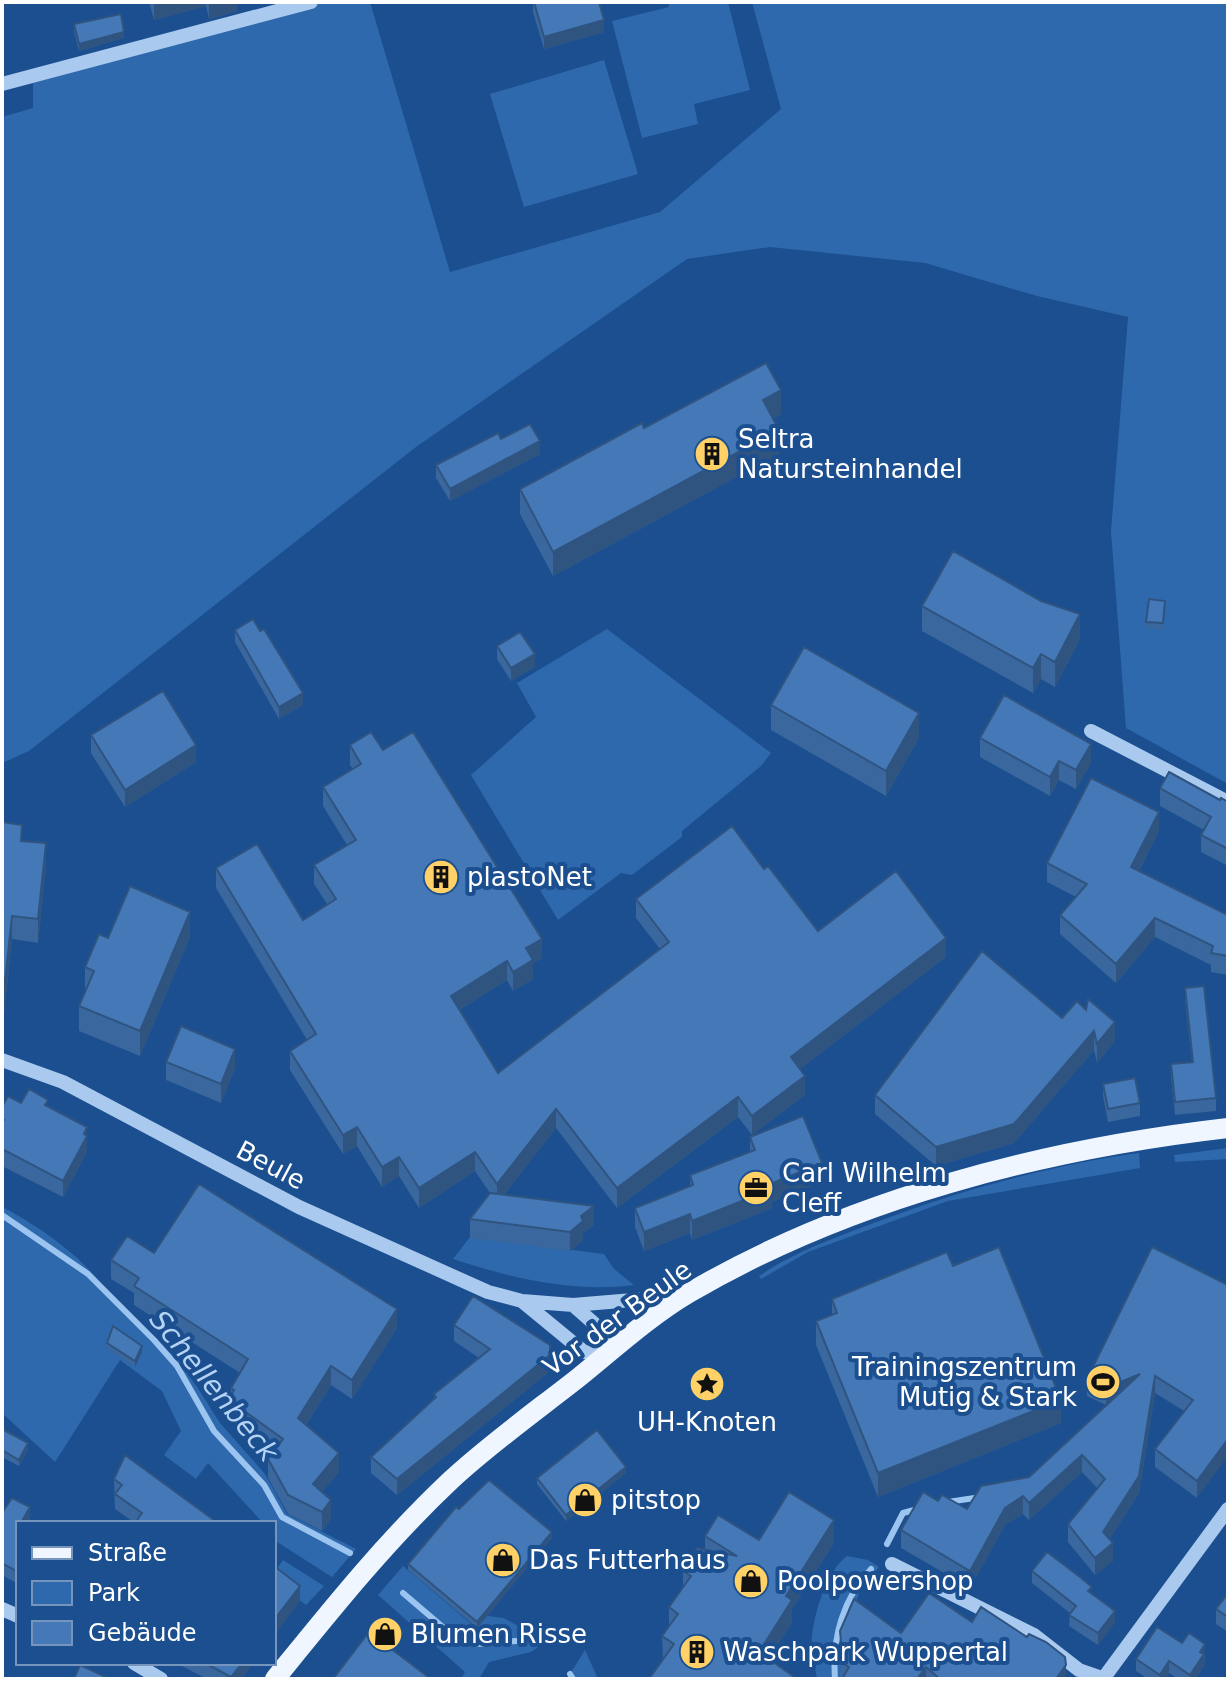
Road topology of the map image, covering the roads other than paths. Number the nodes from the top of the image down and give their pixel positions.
1 (311, 2) edge
2 (2, 84) edge
3 (1091, 731) dead end
4 (1228, 802) edge
5 (2, 1060) edge
6 (1228, 1128) edge
7 (685, 1295) junction
8 (522, 1301) junction
9 (573, 1305) junction
10 (608, 1354) junction
11 (1228, 1509) edge
12 (892, 1564) dead end
13 (137, 1665) edge
14 (161, 1679) edge
15 (275, 1679) edge
16 (1104, 1679) edge

1 - 2 street
3 - 4 street
5 - 8 street, Beule
6 - 7 main road, Vor der Beule
7 - 9 street, Beule
7 - 10 main road, Vor der Beule
8 - 9 street, Beule
8 - 10 street, Beule
9 - 10 street
10 - 15 main road, Vor der Beule
11 - 16 street
12 - 16 street
13 - 14 street

